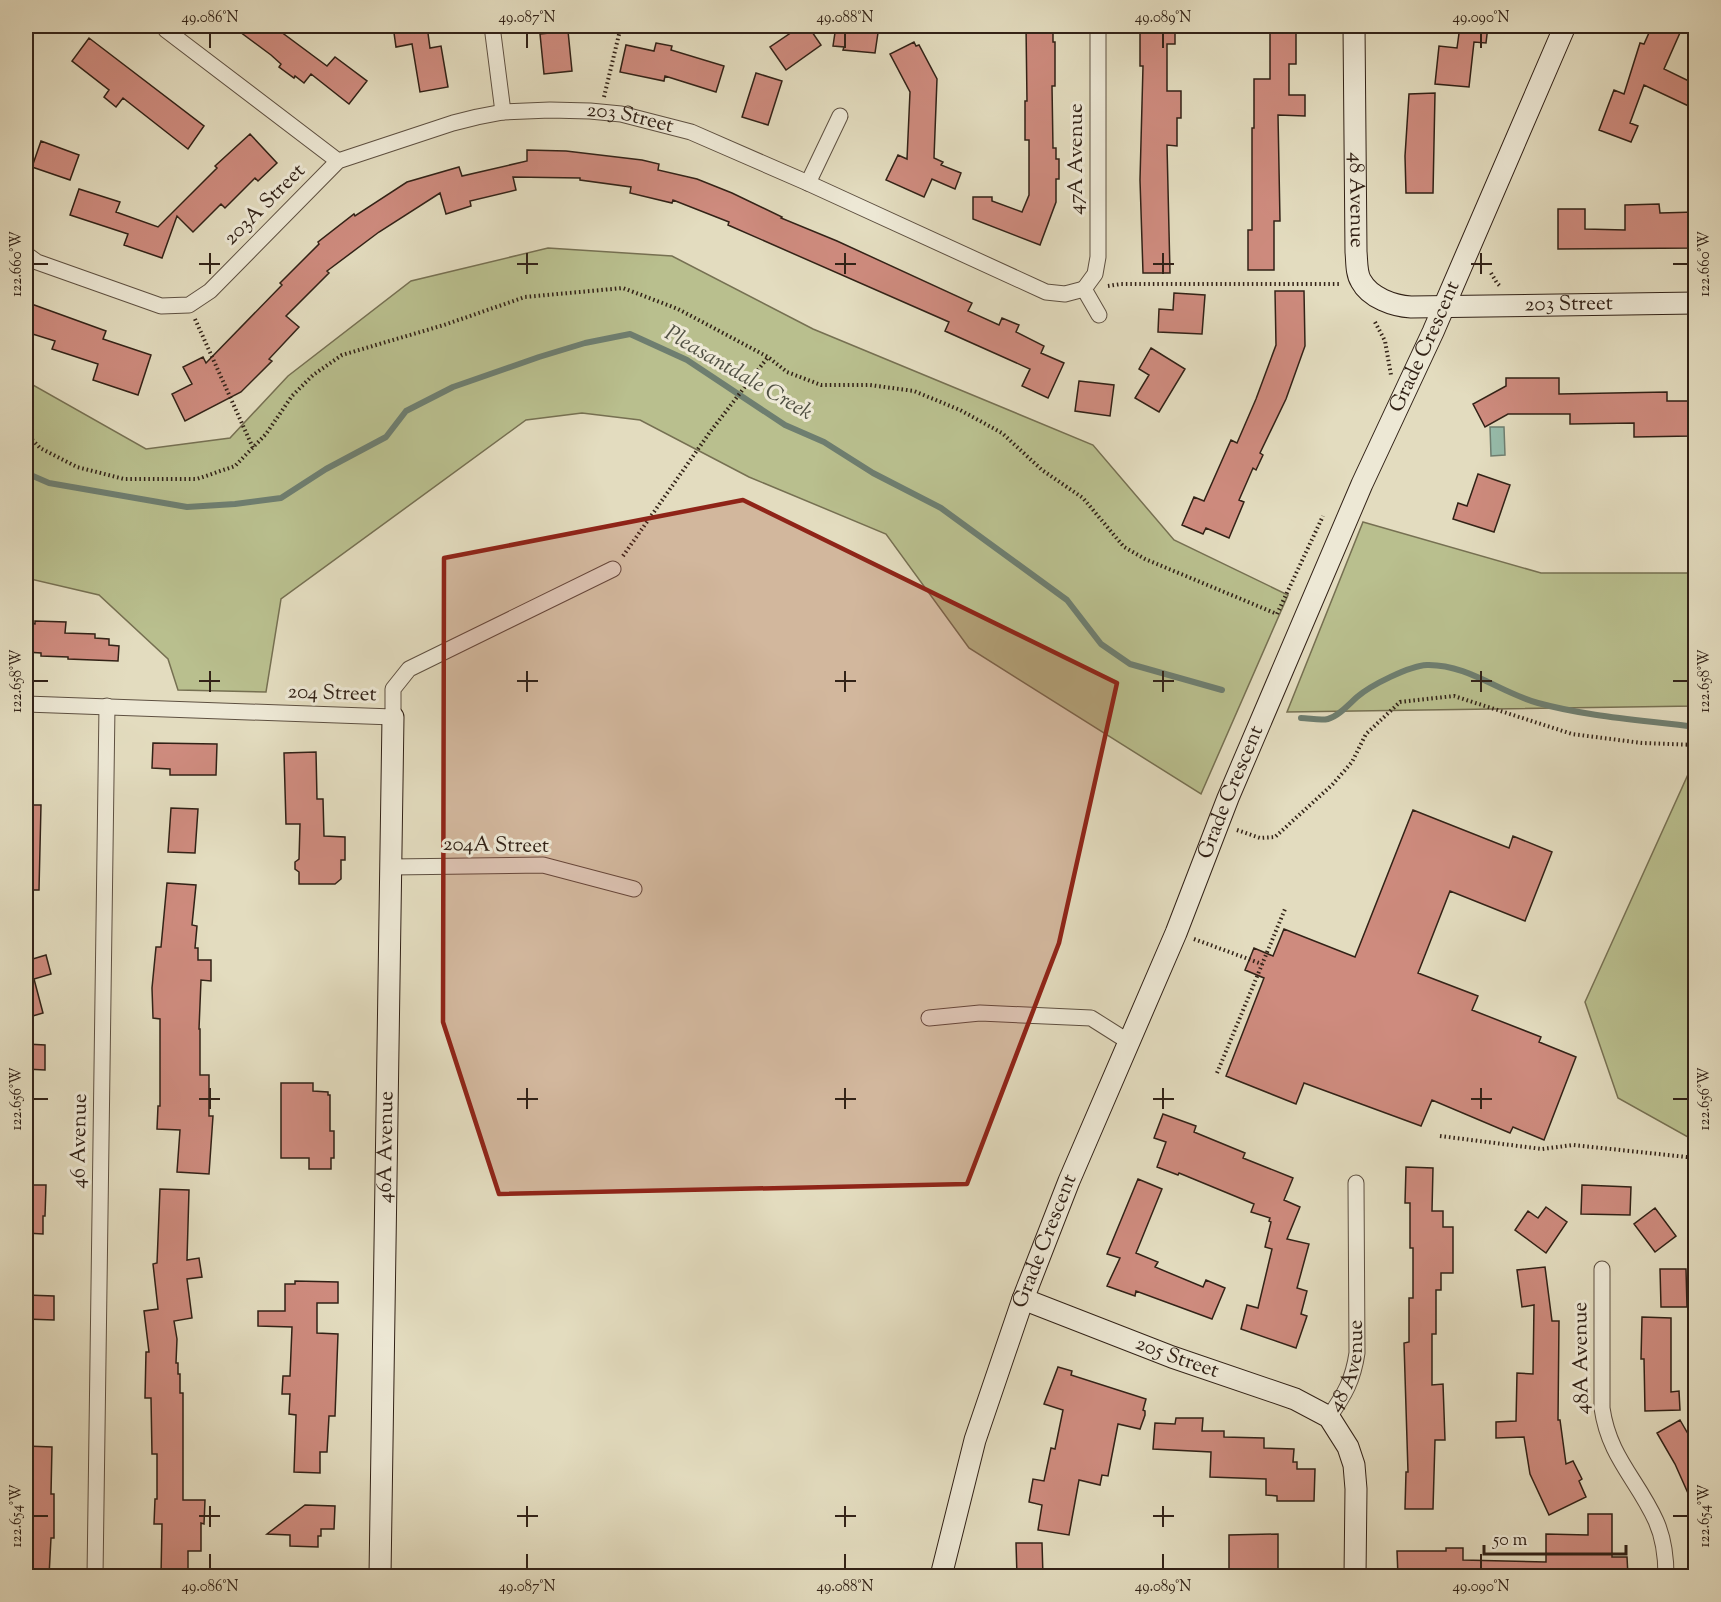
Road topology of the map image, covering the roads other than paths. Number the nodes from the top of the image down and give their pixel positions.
1 (163, 26) edge
2 (492, 26) edge
3 (1098, 26) edge
4 (1354, 26) edge
5 (1565, 26) edge
6 (503, 112) junction
7 (840, 116) dead end
8 (338, 161) junction
9 (808, 183) junction
10 (26, 254) edge
11 (1084, 289) junction
12 (1695, 303) edge
13 (1444, 307) junction
14 (1099, 315) dead end
15 (613, 569) road end
16 (26, 704) edge
17 (106, 706) junction
18 (393, 717) junction
19 (391, 867) junction
20 (634, 889) dead end
21 (929, 1018) dead end
22 (1129, 1042) junction
23 (1356, 1183) dead end
24 (1602, 1269) dead end
25 (1023, 1299) junction
26 (1329, 1417) junction
27 (95, 1576) edge
28 (380, 1576) edge
29 (941, 1576) edge
30 (1355, 1576) edge
31 (1666, 1576) edge

1 - 8 street
2 - 6 street
3 - 11 street, 47A Avenue
4 - 13 street, 48 Avenue
5 - 13 street, Grade Crescent
6 - 8 street, 203 Street
6 - 9 street, 203 Street
7 - 9 street
8 - 10 street, 203A Street
9 - 11 street, 203 Street
11 - 14 street
12 - 13 street, 203 Street
13 - 22 street, Grade Crescent
15 - 18 street, 204 Street
16 - 17 street, 204 Street
17 - 18 street, 204 Street
17 - 27 street, 46 Avenue
18 - 19 street, 46A Avenue
19 - 20 street, 204A Street
19 - 28 street, 46A Avenue
21 - 22 street
22 - 25 street, Grade Crescent
23 - 26 street, 48 Avenue
24 - 31 street, 48A Avenue
25 - 26 street, 205 Street
25 - 29 street, Grade Crescent
26 - 30 street, 48 Avenue

